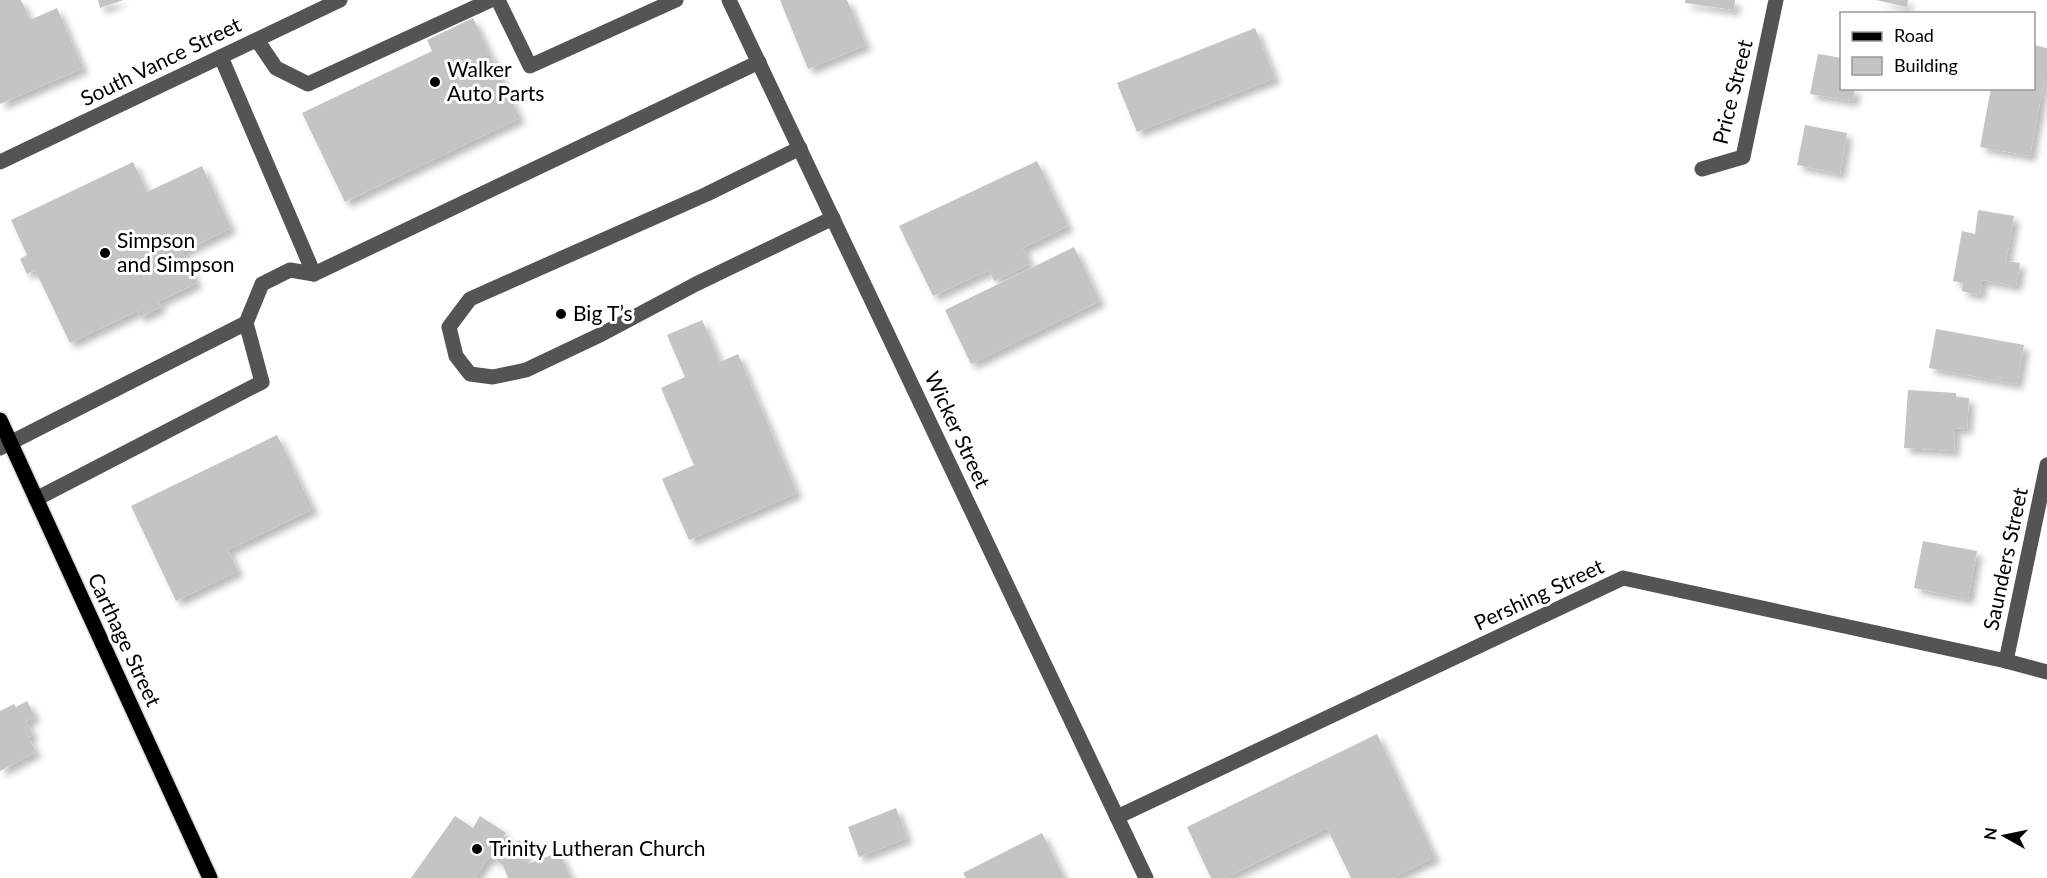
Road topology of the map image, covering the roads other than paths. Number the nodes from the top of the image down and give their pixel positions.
1 (340, 0) edge
2 (490, 0) edge
3 (498, 0) edge
4 (676, 0) edge
5 (729, 0) edge
6 (1776, 0) edge
7 (647, 6) edge
8 (257, 40) junction
9 (220, 57) junction
10 (759, 62) junction
11 (800, 148) junction
12 (0, 162) edge
13 (1702, 169) dead end
14 (833, 218) junction
15 (314, 274) junction
16 (246, 323) junction
17 (0, 420) edge
18 (5, 445) edge
19 (2047, 465) edge
20 (36, 499) junction
21 (2006, 661) junction
22 (2047, 672) edge
23 (1117, 817) junction
24 (210, 878) edge
25 (1146, 878) edge

1 - 8 street, South Vance Street
2 - 8 street
3 - 7 street
4 - 7 street
5 - 10 street, Wicker Street
6 - 13 street, Price Street
8 - 9 street, South Vance Street
9 - 12 street, South Vance Street
9 - 15 street
10 - 11 street, Wicker Street
10 - 15 street
11 - 14 street, Wicker Street
11 - 14 street
14 - 23 street, Wicker Street
15 - 16 street
16 - 18 street
16 - 20 street
17 - 18 main road, Carthage Street
18 - 20 main road, Carthage Street
19 - 21 street, Saunders Street
20 - 24 main road, Carthage Street
21 - 22 street, Pershing Street
21 - 23 street, Pershing Street
23 - 25 street, Wicker Street

